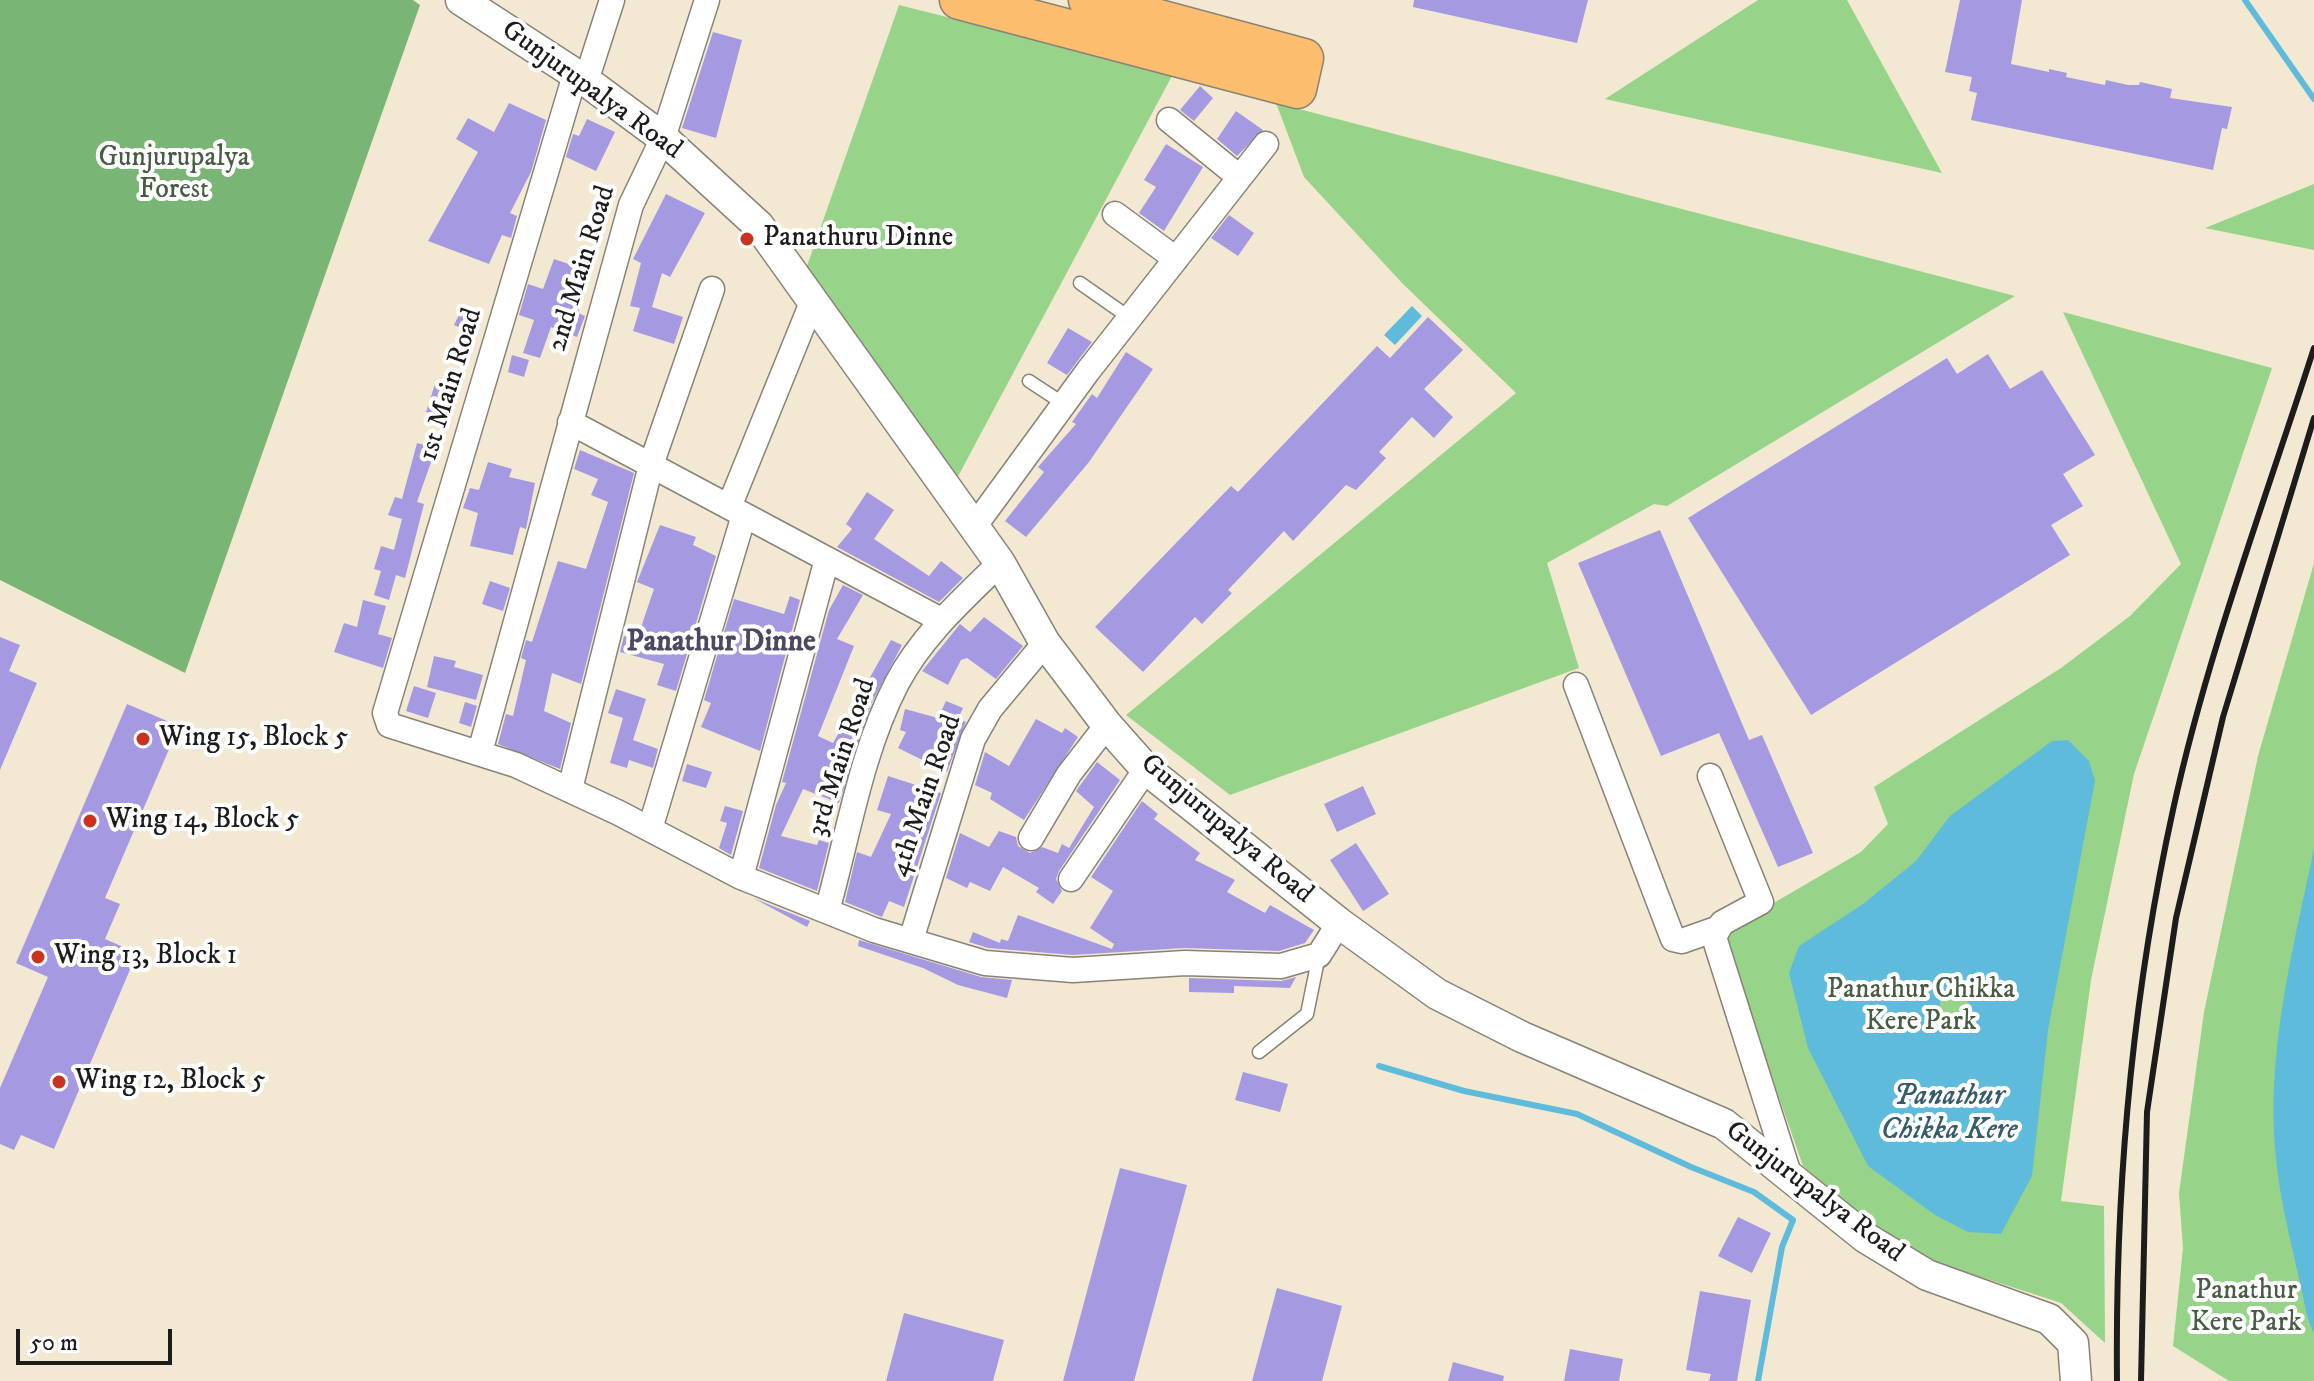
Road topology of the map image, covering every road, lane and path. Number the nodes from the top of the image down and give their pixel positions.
1 (461, 0) edge
2 (612, 0) edge
3 (707, 0) edge
4 (959, 0) edge
5 (1088, 0) edge
6 (581, 78) junction
7 (1169, 120) dead end
8 (663, 138) junction
9 (1266, 144) dead end
10 (1238, 176) junction
11 (1115, 214) dead end
12 (1176, 259) junction
13 (1080, 283) dead end
14 (712, 289) dead end
15 (813, 300) junction
16 (1130, 318) junction
17 (1029, 381) dead end
18 (1064, 404) junction
19 (570, 422) junction
20 (651, 465) junction
21 (737, 511) junction
22 (974, 527) junction
23 (827, 559) junction
24 (1000, 563) junction
25 (941, 620) junction
26 (1045, 643) junction
27 (1576, 685) dead end
28 (1107, 725) junction
29 (480, 752) junction
30 (1146, 769) junction
31 (1710, 776) dead end
32 (570, 789) junction
33 (650, 829) junction
34 (1031, 838) dead end
35 (741, 877) junction
36 (1071, 879) dead end
37 (827, 911) junction
38 (1339, 923) junction
39 (1716, 929) junction
40 (911, 940) junction
41 (1319, 955) junction
42 (1259, 1052) dead end
43 (1789, 1174) junction
44 (2076, 1381) edge

1 - 6 street, Gunjurupalya Road
2 - 6 street, 1st Main Road
3 - 8 street, 2nd Main Road
4 - 5 main road
6 - 8 street, Gunjurupalya Road
6 - 29 street, 1st Main Road
7 - 10 street
8 - 15 street, Gunjurupalya Road
8 - 19 street, 2nd Main Road
9 - 10 street
10 - 12 street
11 - 12 street
12 - 16 street
13 - 16 lane
14 - 20 street
15 - 21 street
15 - 22 street, Gunjurupalya Road
16 - 18 street
17 - 18 lane
18 - 22 street
19 - 20 street
19 - 29 street, 2nd Main Road
20 - 21 street
20 - 32 street
21 - 23 street
21 - 33 street
22 - 24 street, Gunjurupalya Road
23 - 25 street
23 - 35 street
24 - 25 street, 3rd Main Road
24 - 26 street, Gunjurupalya Road
25 - 37 street, 3rd Main Road
26 - 28 street, Gunjurupalya Road
26 - 40 street, 4th Main Road
27 - 39 street
28 - 30 street, Gunjurupalya Road
28 - 34 street
29 - 32 street
30 - 36 street
30 - 38 street, Gunjurupalya Road
31 - 39 street
32 - 33 street
33 - 35 street
35 - 37 street
37 - 40 street
38 - 41 street
38 - 43 street, Gunjurupalya Road
39 - 43 street
40 - 41 street
41 - 42 lane
43 - 44 street, Gunjurupalya Road

